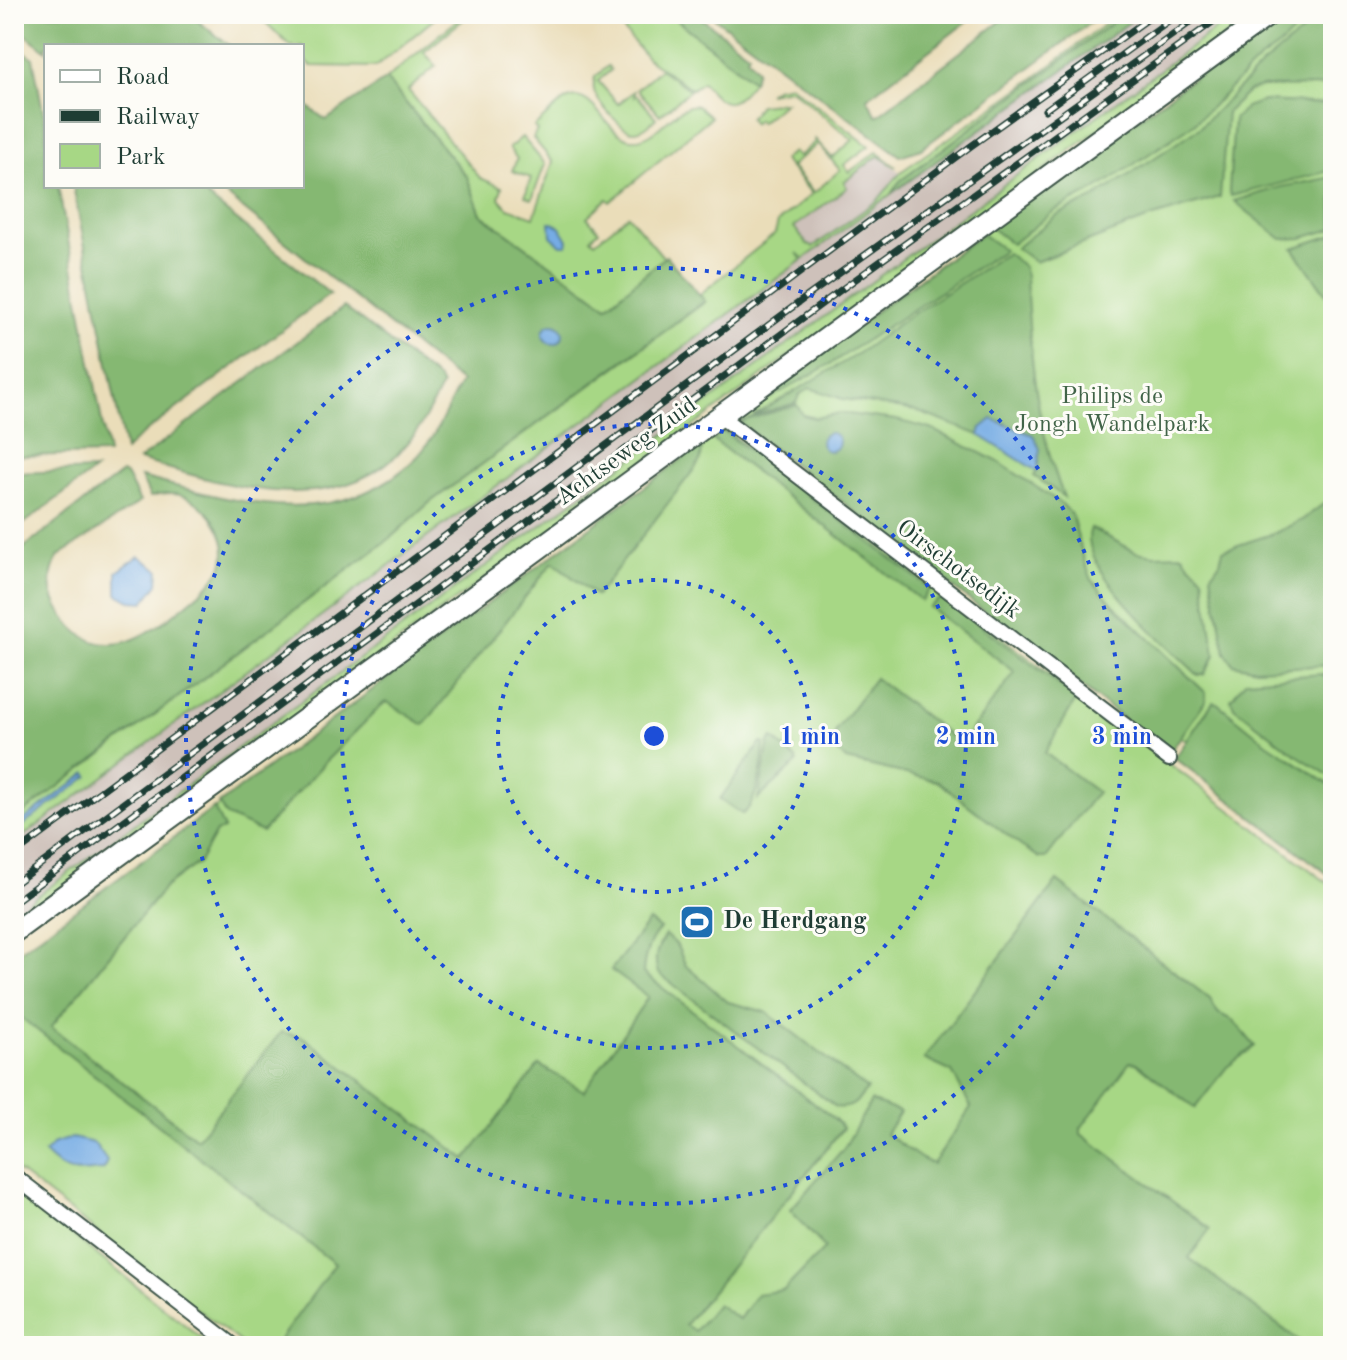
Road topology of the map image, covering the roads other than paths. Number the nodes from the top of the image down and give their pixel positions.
1 (1270, 14) edge
2 (720, 416) junction
3 (1169, 759) dead end
4 (14, 932) edge
5 (14, 1176) edge
6 (234, 1346) edge

1 - 2 street, Achtseweg Zuid
2 - 3 street, Oirschotsedijk
2 - 4 street, Achtseweg Zuid
5 - 6 street

